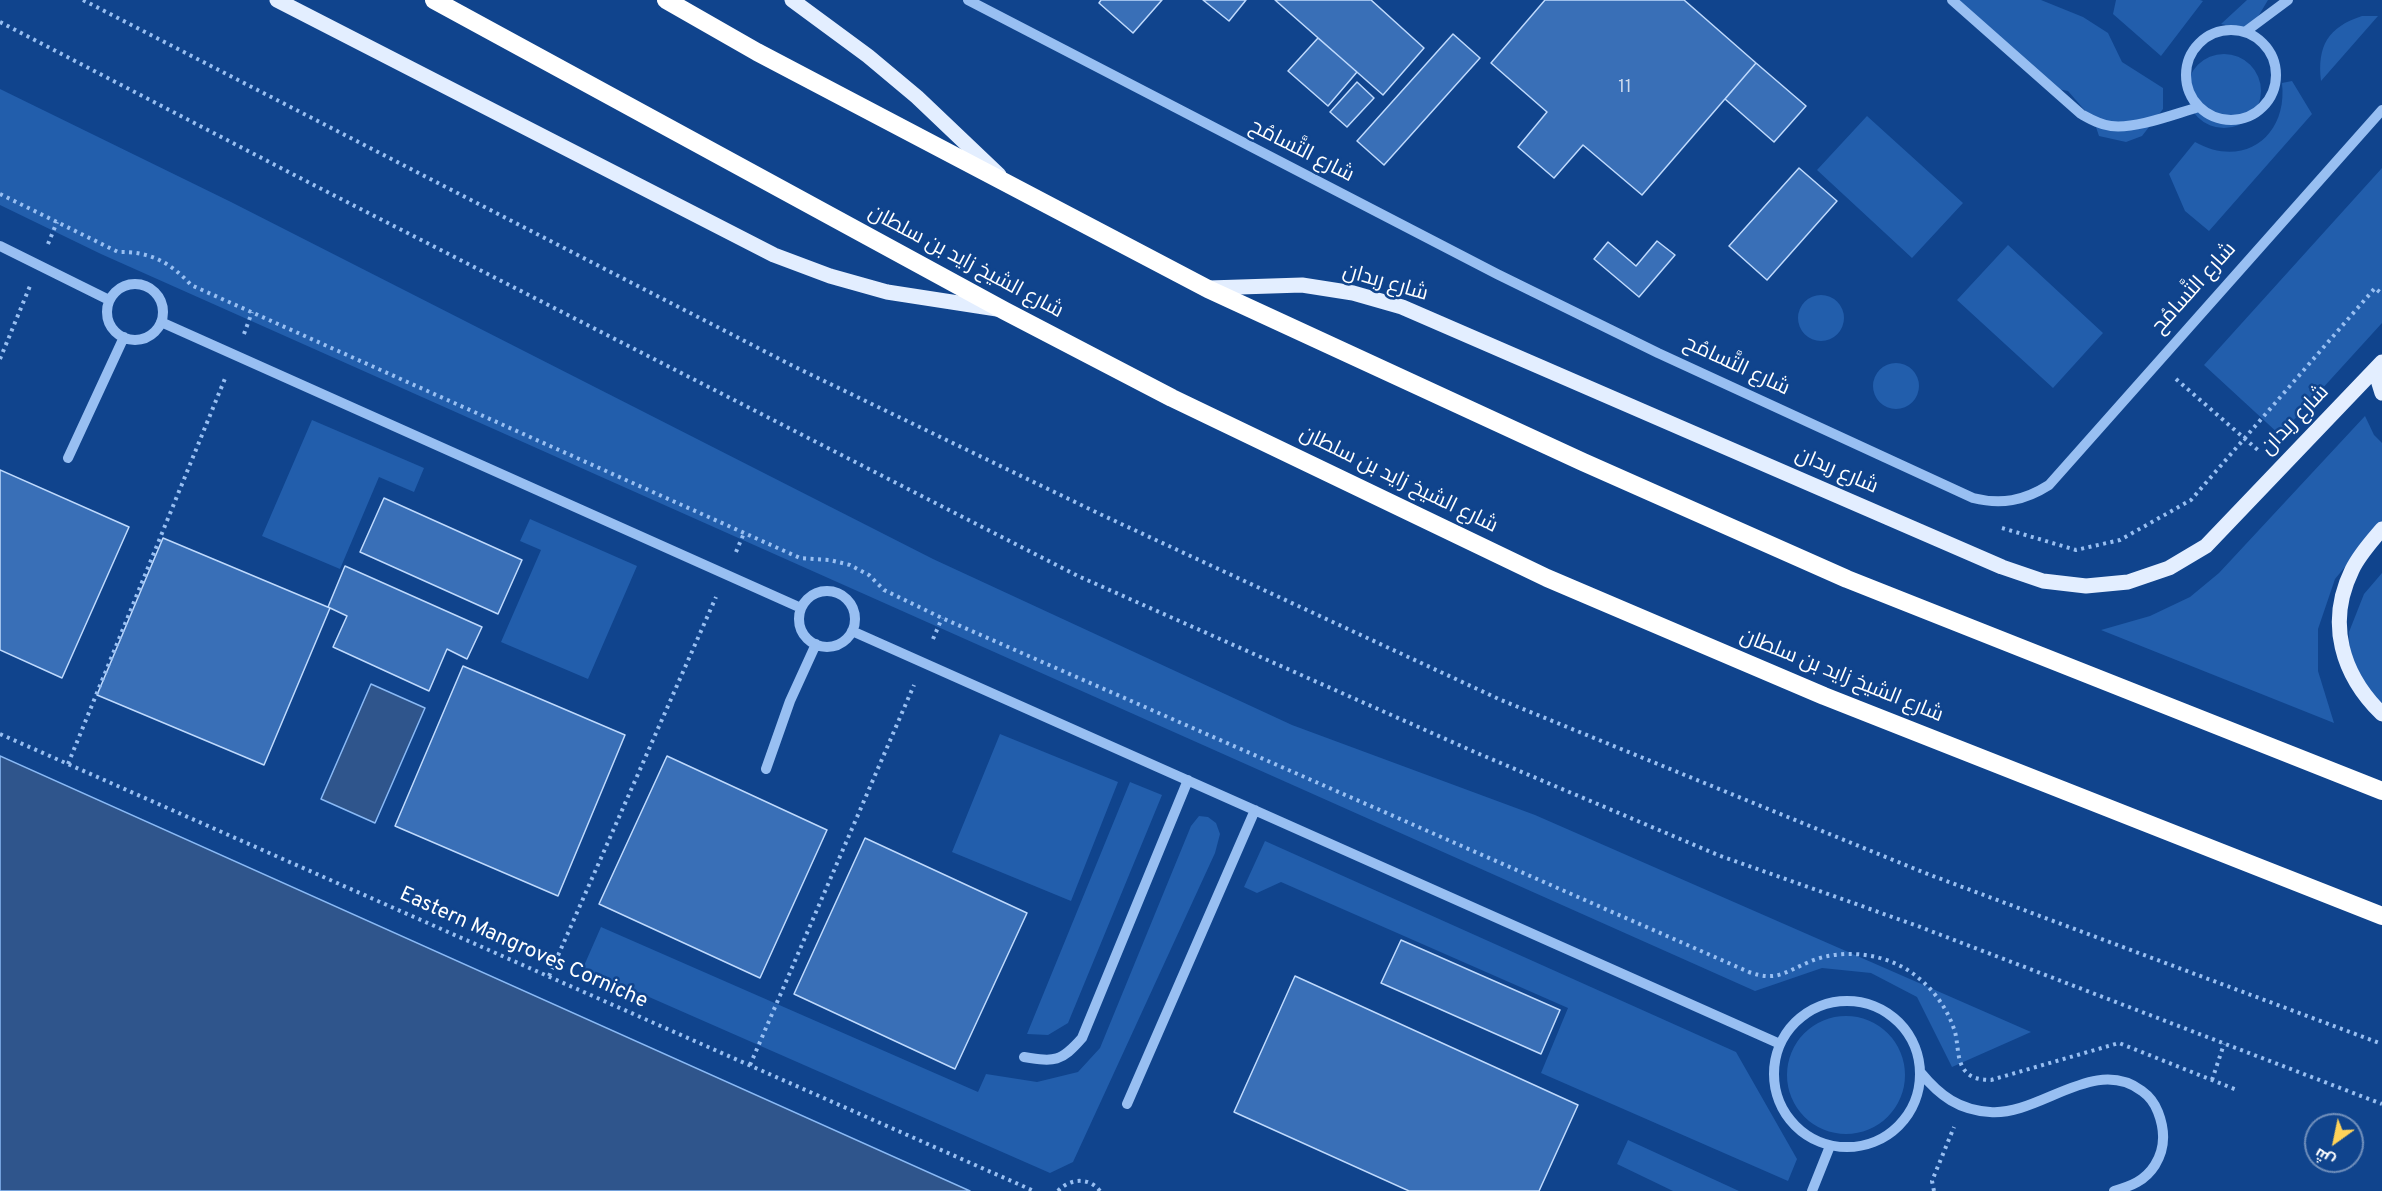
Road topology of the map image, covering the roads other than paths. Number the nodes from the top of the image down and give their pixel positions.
1 (277, 0) edge
2 (434, 0) edge
3 (666, 0) edge
4 (792, 0) edge
5 (968, 0) edge
6 (1952, 0) edge
7 (2288, 0) edge
8 (2245, 32) junction
9 (2199, 107) junction
10 (2382, 110) edge
11 (1010, 186) junction
12 (0, 246) edge
13 (1208, 288) junction
14 (109, 300) junction
15 (1005, 311) junction
16 (161, 322) junction
17 (124, 337) junction
18 (2380, 364) edge
19 (2382, 393) edge
20 (68, 458) dead end
21 (2382, 529) edge
22 (801, 608) junction
23 (852, 631) junction
24 (816, 644) junction
25 (2382, 714) edge
26 (766, 770) dead end
27 (1188, 780) junction
28 (2382, 791) edge
29 (1255, 810) junction
30 (2382, 916) edge
31 (1780, 1044) junction
32 (1024, 1057) dead end
33 (1921, 1073) junction
34 (1127, 1104) dead end
35 (1830, 1146) junction
36 (1812, 1191) edge
37 (2114, 1191) edge

1 - 15 main road
2 - 15 highway, شارع الشيخ زايد بن سلطان
3 - 11 highway
4 - 11 main road
5 - 10 street, شارع التَّسامُح
6 - 9 street
7 - 8 street
8 - 9 street
8 - 9 street
11 - 13 highway
12 - 14 street
13 - 18 main road, شارع ربدان
13 - 28 highway
14 - 16 street
14 - 17 street
15 - 30 highway, شارع الشيخ زايد بن سلطان
16 - 17 street
16 - 22 street
17 - 20 street
18 - 19 main road
21 - 25 main road
22 - 23 street
22 - 24 street
23 - 24 street
23 - 27 street
24 - 26 street
27 - 29 street
27 - 32 street
29 - 31 street
29 - 34 street
31 - 33 street
31 - 35 street
33 - 35 street
33 - 37 street
35 - 36 street

